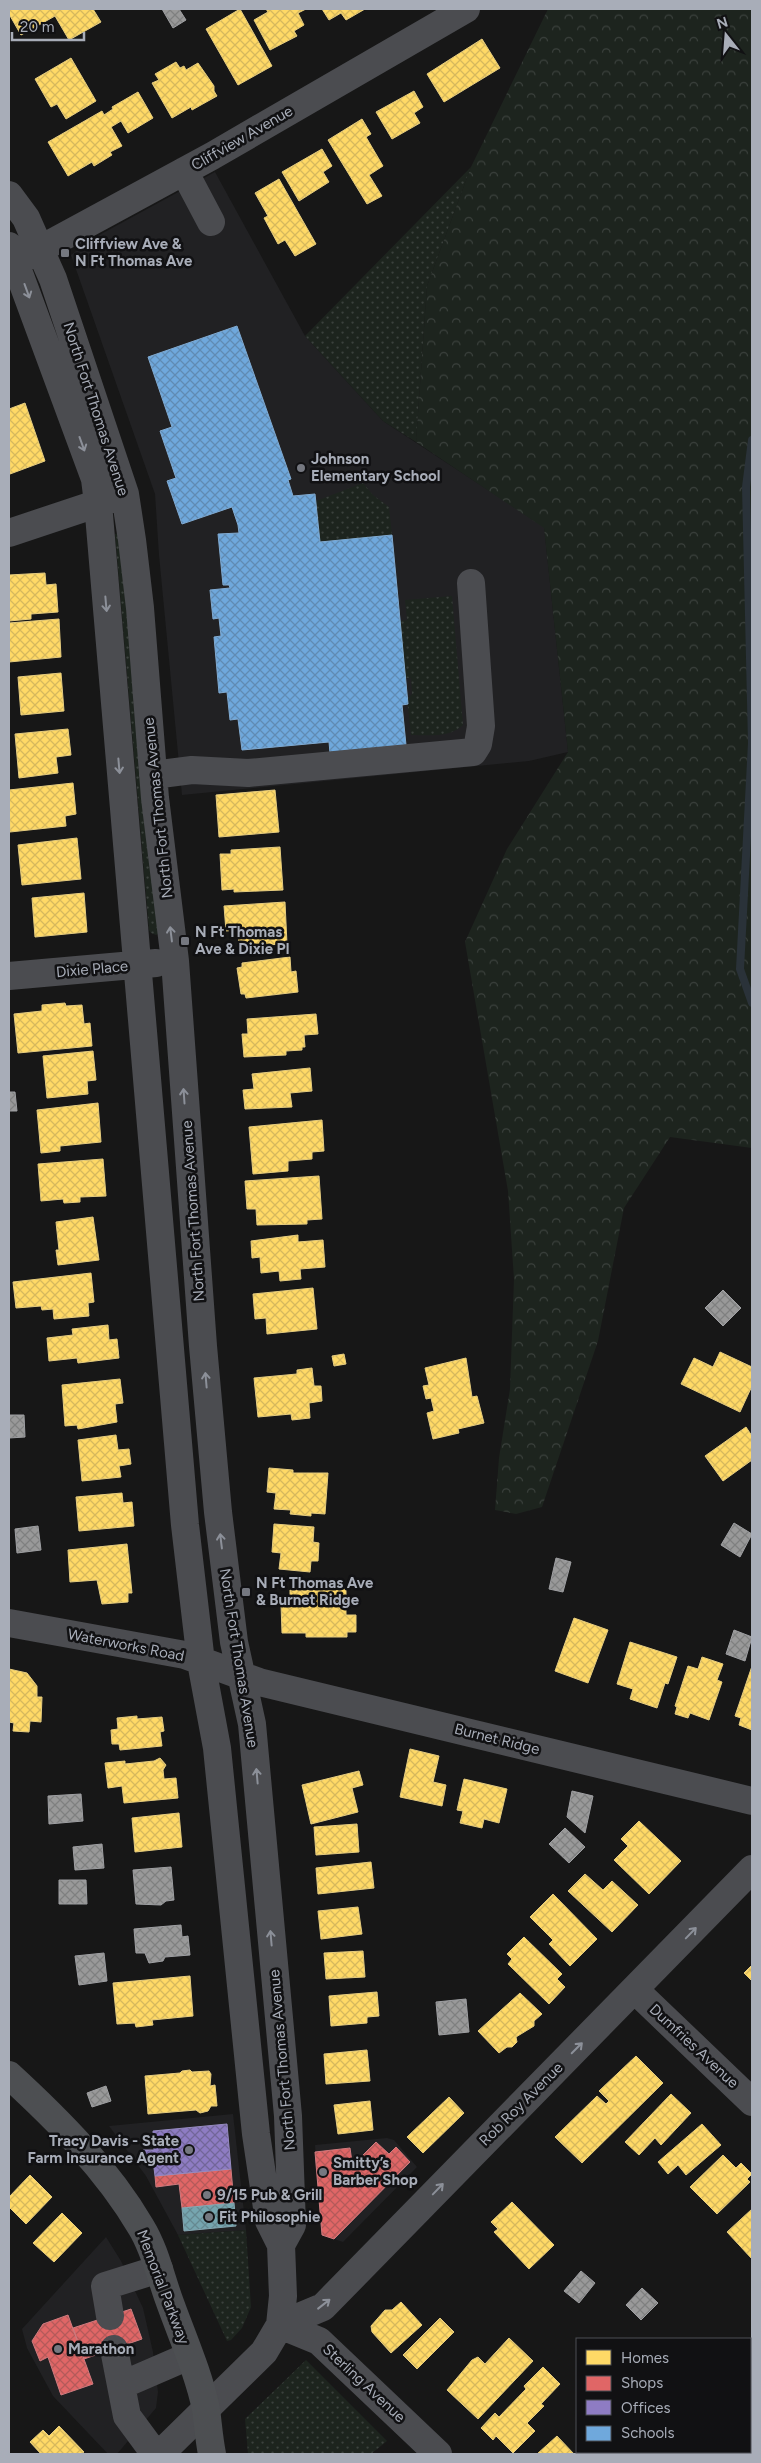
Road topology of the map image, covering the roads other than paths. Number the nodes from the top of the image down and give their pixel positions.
1 (466, 9) edge
2 (184, 171) junction
3 (9, 194) edge
4 (211, 222) dead end
5 (41, 248) junction
6 (12, 254) edge
7 (125, 494) junction
8 (98, 503) junction
9 (9, 533) edge
10 (471, 583) dead end
11 (153, 775) junction
12 (175, 961) junction
13 (137, 965) junction
14 (9, 976) edge
15 (9, 1622) edge
16 (202, 1662) junction
17 (242, 1676) junction
18 (752, 1801) edge
19 (752, 1869) edge
20 (635, 1990) junction
21 (9, 2076) edge
22 (752, 2102) edge
23 (281, 2245) junction
24 (158, 2269) junction
25 (110, 2316) dead end
26 (280, 2325) junction
27 (114, 2349) dead end
28 (189, 2356) junction
29 (122, 2385) junction
30 (205, 2408) junction
31 (155, 2454) edge
32 (160, 2454) edge
33 (212, 2454) edge
34 (438, 2454) edge

1 - 2 street, Cliffview Avenue
2 - 4 street
2 - 5 street, Cliffview Avenue
3 - 5 street, North Fort Thomas Avenue
5 - 6 street, Cliffview Avenue
5 - 7 street, North Fort Thomas Avenue
6 -> 8 street, North Fort Thomas Avenue
7 - 8 street
7 - 11 street, North Fort Thomas Avenue
8 - 9 street
8 -> 13 street, North Fort Thomas Avenue
10 - 11 street
12 -> 11 street, North Fort Thomas Avenue
12 - 13 street, Dixie Place
17 -> 12 street, North Fort Thomas Avenue
13 - 14 street, Dixie Place
13 - 16 street, North Fort Thomas Avenue
15 - 16 street, Waterworks Road
16 - 17 street, Waterworks Road
16 - 23 street, North Fort Thomas Avenue
17 - 18 street, Burnet Ridge
23 -> 17 street, North Fort Thomas Avenue
20 -> 19 street, Rob Roy Avenue
20 - 22 street, Dumfries Avenue
26 -> 20 street, Rob Roy Avenue
21 - 24 main road, Memorial Parkway
23 - 26 street, North Fort Thomas Avenue
24 - 25 street
24 - 28 main road, Memorial Parkway
26 - 30 street, North Fort Thomas Avenue
26 - 34 street, Sterling Avenue
27 - 29 street
28 - 29 street
28 - 30 main road, Memorial Parkway
29 - 31 street
30 - 32 street, North Fort Thomas Avenue
30 - 33 main road, Memorial Parkway

